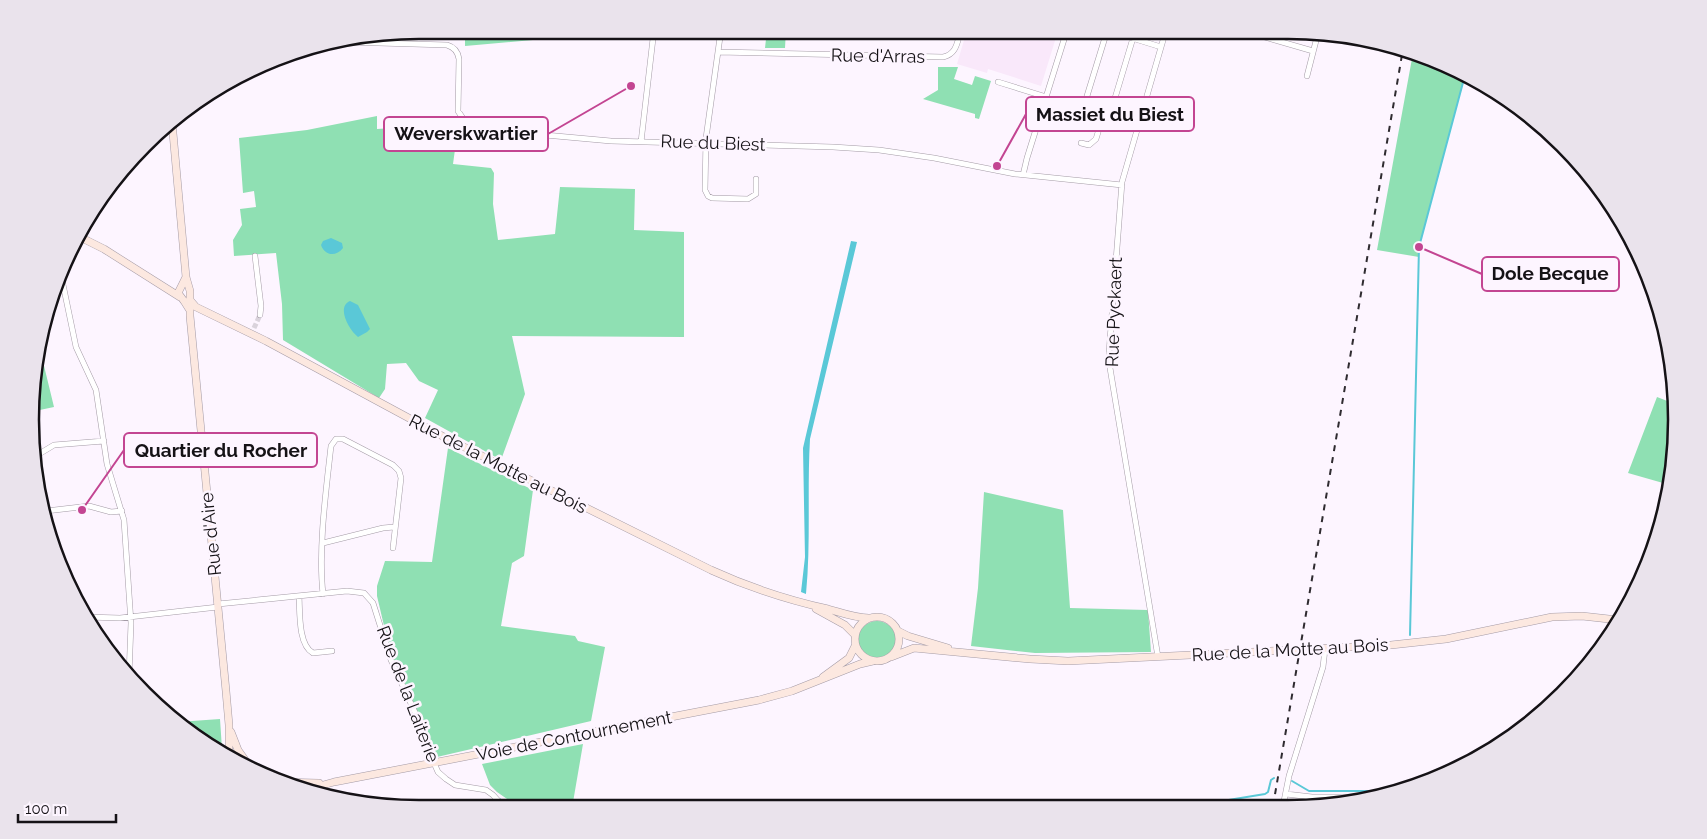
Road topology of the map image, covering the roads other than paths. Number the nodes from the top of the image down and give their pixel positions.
1 (653, 39) edge
2 (720, 39) edge
3 (958, 39) edge
4 (1064, 39) edge
5 (1103, 39) edge
6 (1132, 39) edge
7 (1135, 39) edge
8 (1163, 39) edge
9 (1271, 39) edge
10 (1316, 40) edge
11 (384, 41) edge
12 (1161, 47) junction
13 (1313, 51) junction
14 (718, 52) junction
15 (1307, 76) dead end
16 (998, 82) dead end
17 (1046, 97) junction
18 (1083, 109) junction
19 (1102, 116) junction
20 (173, 129) edge
21 (641, 142) junction
22 (706, 143) junction
23 (1081, 143) dead end
24 (1023, 175) junction
25 (756, 178) dead end
26 (1122, 185) junction
27 (84, 239) edge
28 (254, 256) dead end
29 (63, 286) edge
30 (187, 299) junction
31 (260, 315) tunnel mouth
32 (104, 441) junction
33 (41, 453) edge
34 (50, 511) edge
35 (122, 511) junction
36 (394, 527) junction
37 (323, 544) junction
38 (393, 548) dead end
39 (323, 594) junction
40 (299, 596) junction
41 (807, 605) junction
42 (218, 606) junction
43 (130, 616) junction
44 (95, 617) edge
45 (869, 618) junction
46 (1611, 619) edge
47 (898, 632) junction
48 (855, 635) junction
49 (855, 646) junction
50 (1325, 649) junction
51 (332, 651) dead end
52 (960, 652) junction
53 (891, 656) junction
54 (1158, 657) junction
55 (873, 661) junction
56 (128, 665) edge
57 (812, 684) junction
58 (229, 726) junction
59 (229, 749) edge
60 (243, 757) edge
61 (434, 763) junction
62 (304, 782) edge
63 (334, 782) junction
64 (319, 786) edge
65 (1286, 794) junction
66 (1337, 797) edge
67 (497, 800) edge
68 (1284, 800) edge

1 - 21 street
2 - 14 street
3 - 14 street, Rue d'Arras
4 - 17 street
5 - 18 street
6 - 19 street
7 - 12 street
8 - 12 street, Rue Pyckaert
9 - 13 street
10 - 13 street
11 - 21 street, Rue du Biest
12 - 26 street, Rue Pyckaert
13 - 15 street
14 - 22 street
16 - 17 street
17 - 18 street
17 - 24 street
18 - 19 street
19 - 23 street
20 - 30 main road, Rue d'Aire
21 - 22 street, Rue du Biest
22 - 24 street, Rue du Biest
22 - 25 street
24 - 26 street, Rue du Biest
26 - 54 street, Rue Pyckaert
27 - 30 main road
28 - 31 street
29 - 32 street
30 - 41 main road, Rue de la Motte au Bois
30 - 42 main road, Rue d'Aire
32 - 33 street
32 - 35 street
34 - 35 street
35 - 43 street
36 - 37 street
36 - 37 street
36 - 38 street
37 - 39 street
39 - 40 street, Rue de la Laiterie
39 - 61 street, Rue de la Laiterie
40 - 42 street, Rue de la Laiterie
40 - 51 street
41 - 45 main road, Rue de la Motte au Bois
41 - 48 main road, Rue de la Motte au Bois
42 - 43 street, Rue de la Laiterie
42 - 58 main road, Rue d'Aire
43 - 44 street, Rue de la Laiterie
43 - 56 street
45 - 47 main road
45 - 48 main road
46 - 50 main road, Rue de la Motte au Bois
47 - 52 main road, Rue de la Motte au Bois
47 - 53 main road
48 - 49 main road
49 - 55 main road
49 - 57 main road
50 - 54 main road, Rue de la Motte au Bois
50 - 65 street
52 - 53 main road, Rue de la Motte au Bois
52 - 54 main road, Rue de la Motte au Bois
53 - 55 main road
55 - 57 main road
57 - 61 main road, Voie de Contournement
58 - 59 main road, Rue d'Aire
58 - 60 main road, Rue d'Aire
61 - 63 main road, Voie de Contournement
61 - 67 street, Rue de la Laiterie
62 - 63 main road, Voie de Contournement
63 - 64 main road, Voie de Contournement
65 - 66 street
65 - 68 street

